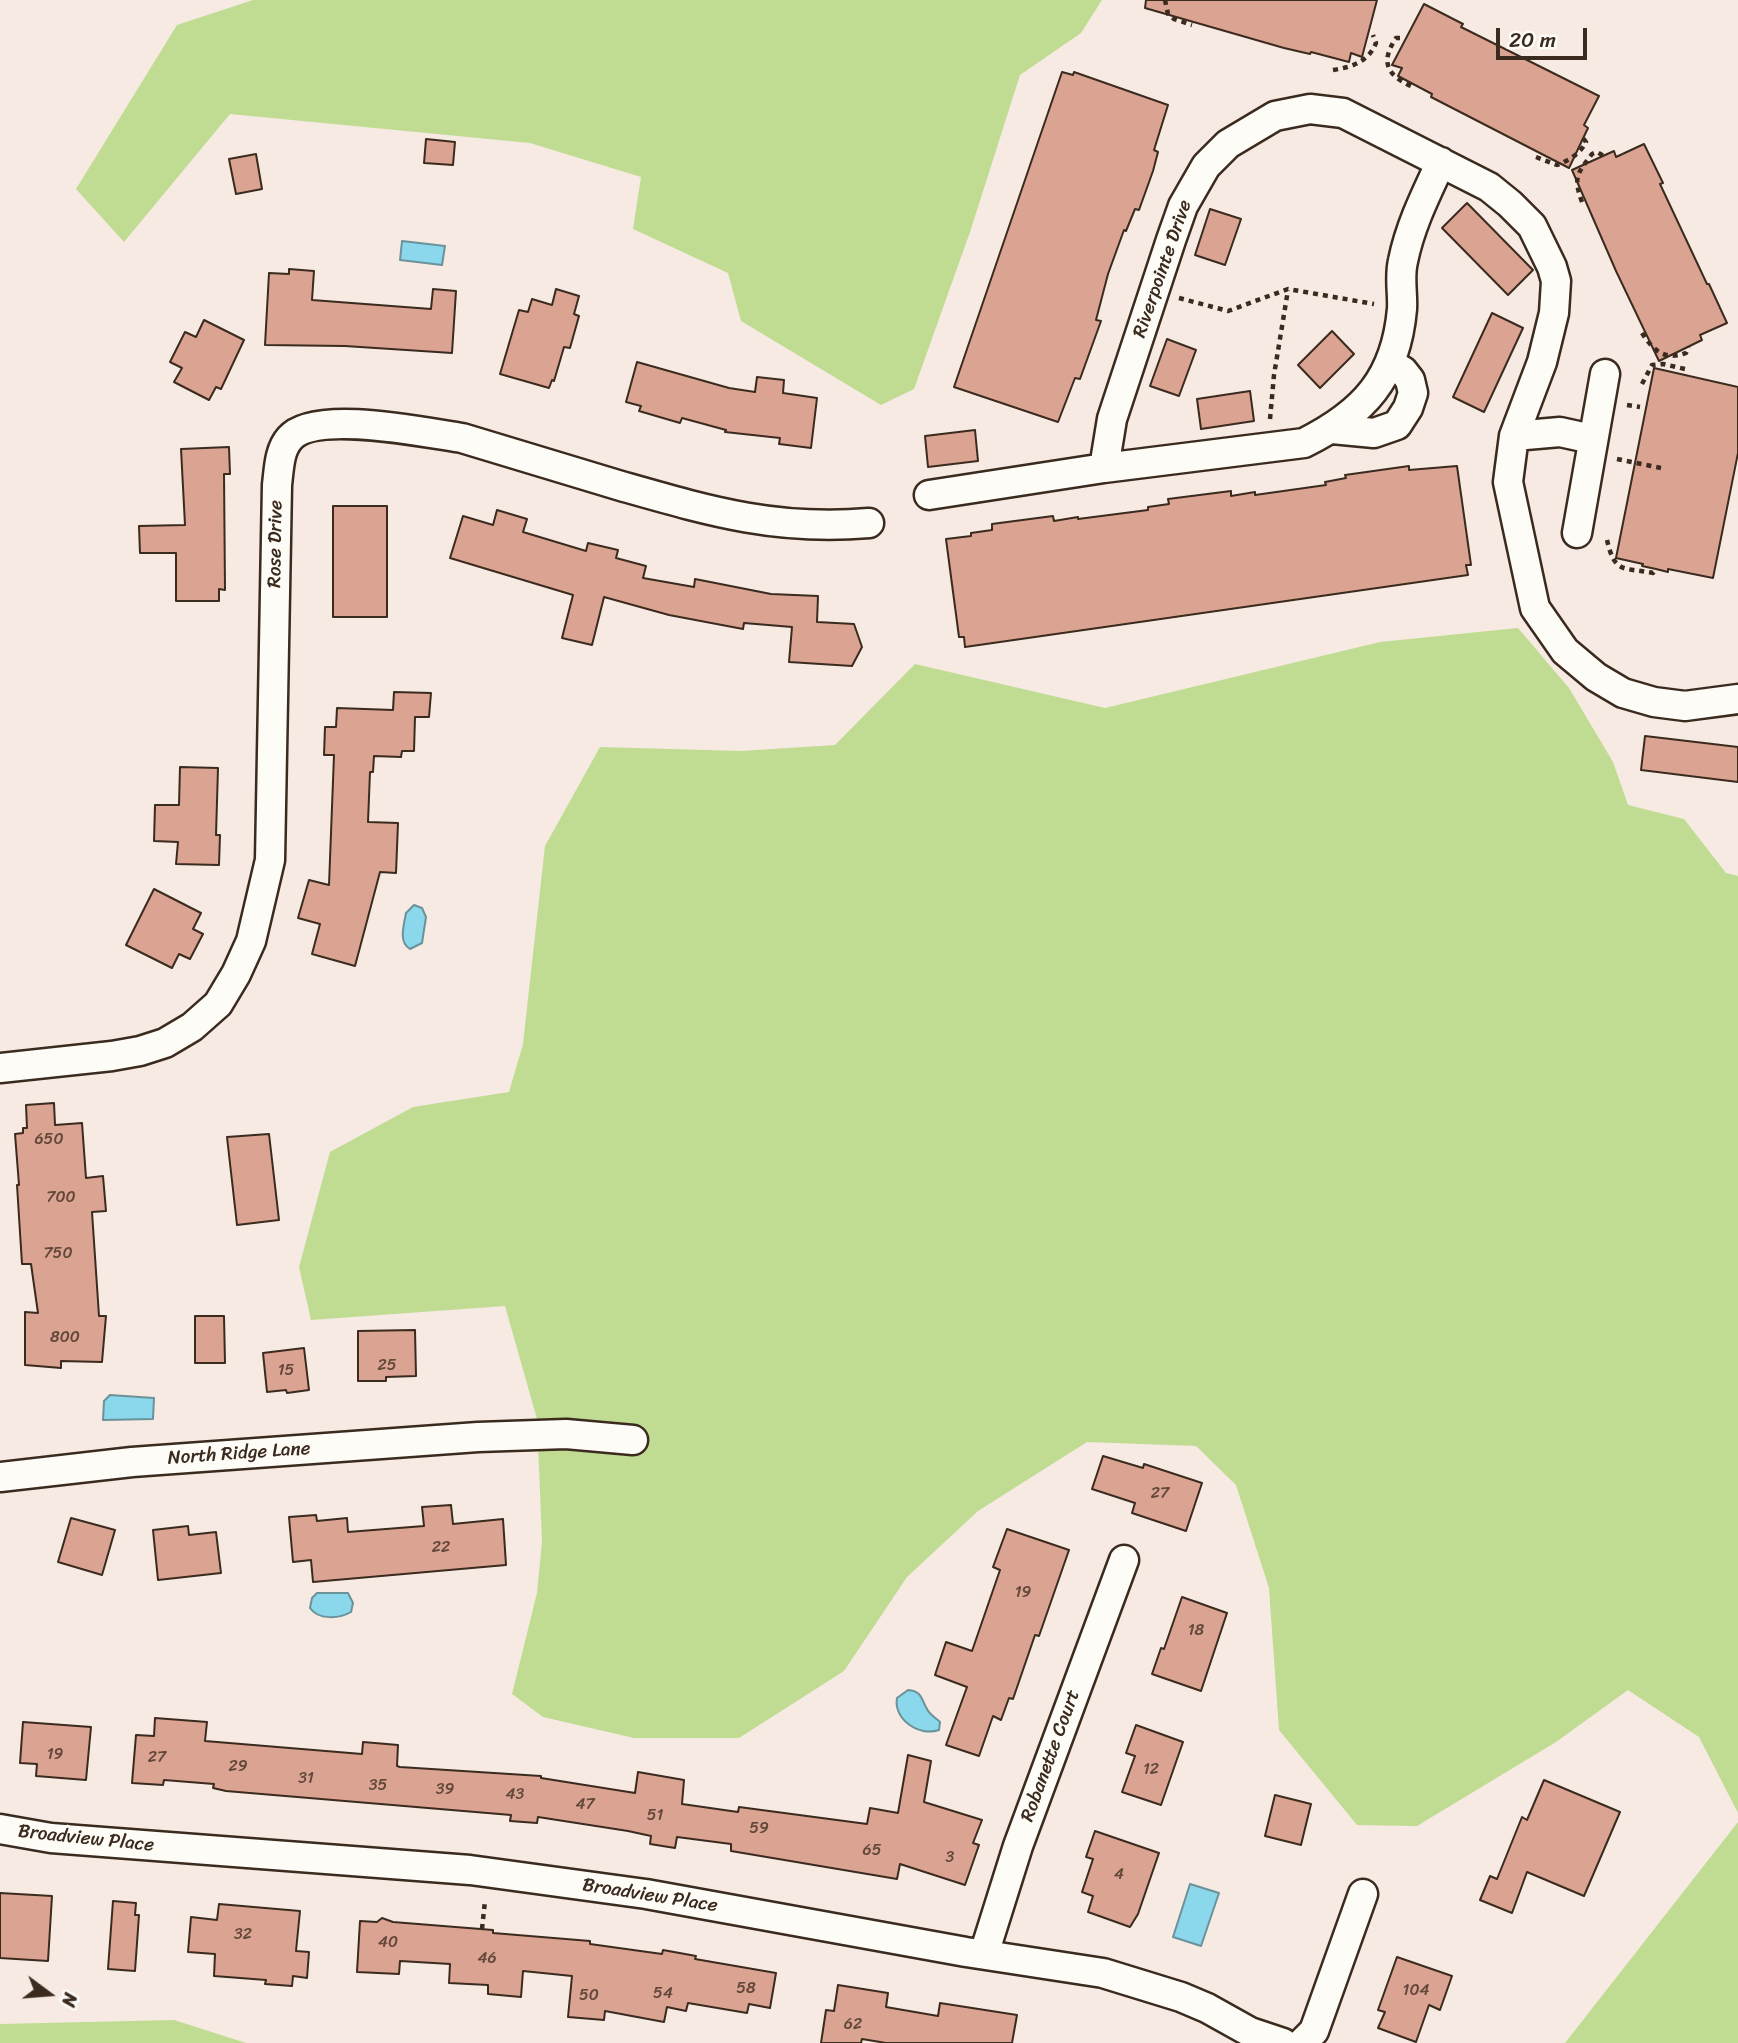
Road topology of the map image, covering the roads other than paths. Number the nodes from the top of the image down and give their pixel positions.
1 (1441, 162) junction
2 (1391, 364) junction
3 (1605, 374) dead end
4 (1332, 429) junction
5 (1514, 436) junction
6 (1591, 446) junction
7 (1104, 468) junction
8 (929, 495) dead end
9 (869, 523) dead end
10 (1577, 533) dead end
11 (1738, 699) edge
12 (0, 1068) edge
13 (633, 1440) dead end
14 (0, 1477) edge
15 (1124, 1560) dead end
16 (0, 1829) edge
17 (1363, 1894) dead end
18 (984, 1954) junction
19 (1283, 2043) edge
20 (1303, 2043) edge

1 - 2 street
1 - 5 street, Riverpointe Drive
1 - 7 street, Riverpointe Drive
2 - 4 street
2 - 4 street
3 - 6 street
4 - 7 street
5 - 6 street
5 - 11 street, Riverpointe Drive
6 - 10 street
7 - 8 street
9 - 12 street, Rose Drive
13 - 14 street, North Ridge Lane
15 - 18 street, Robanette Court
16 - 18 street, Broadview Place
17 - 20 street
18 - 19 street, Broadview Place

